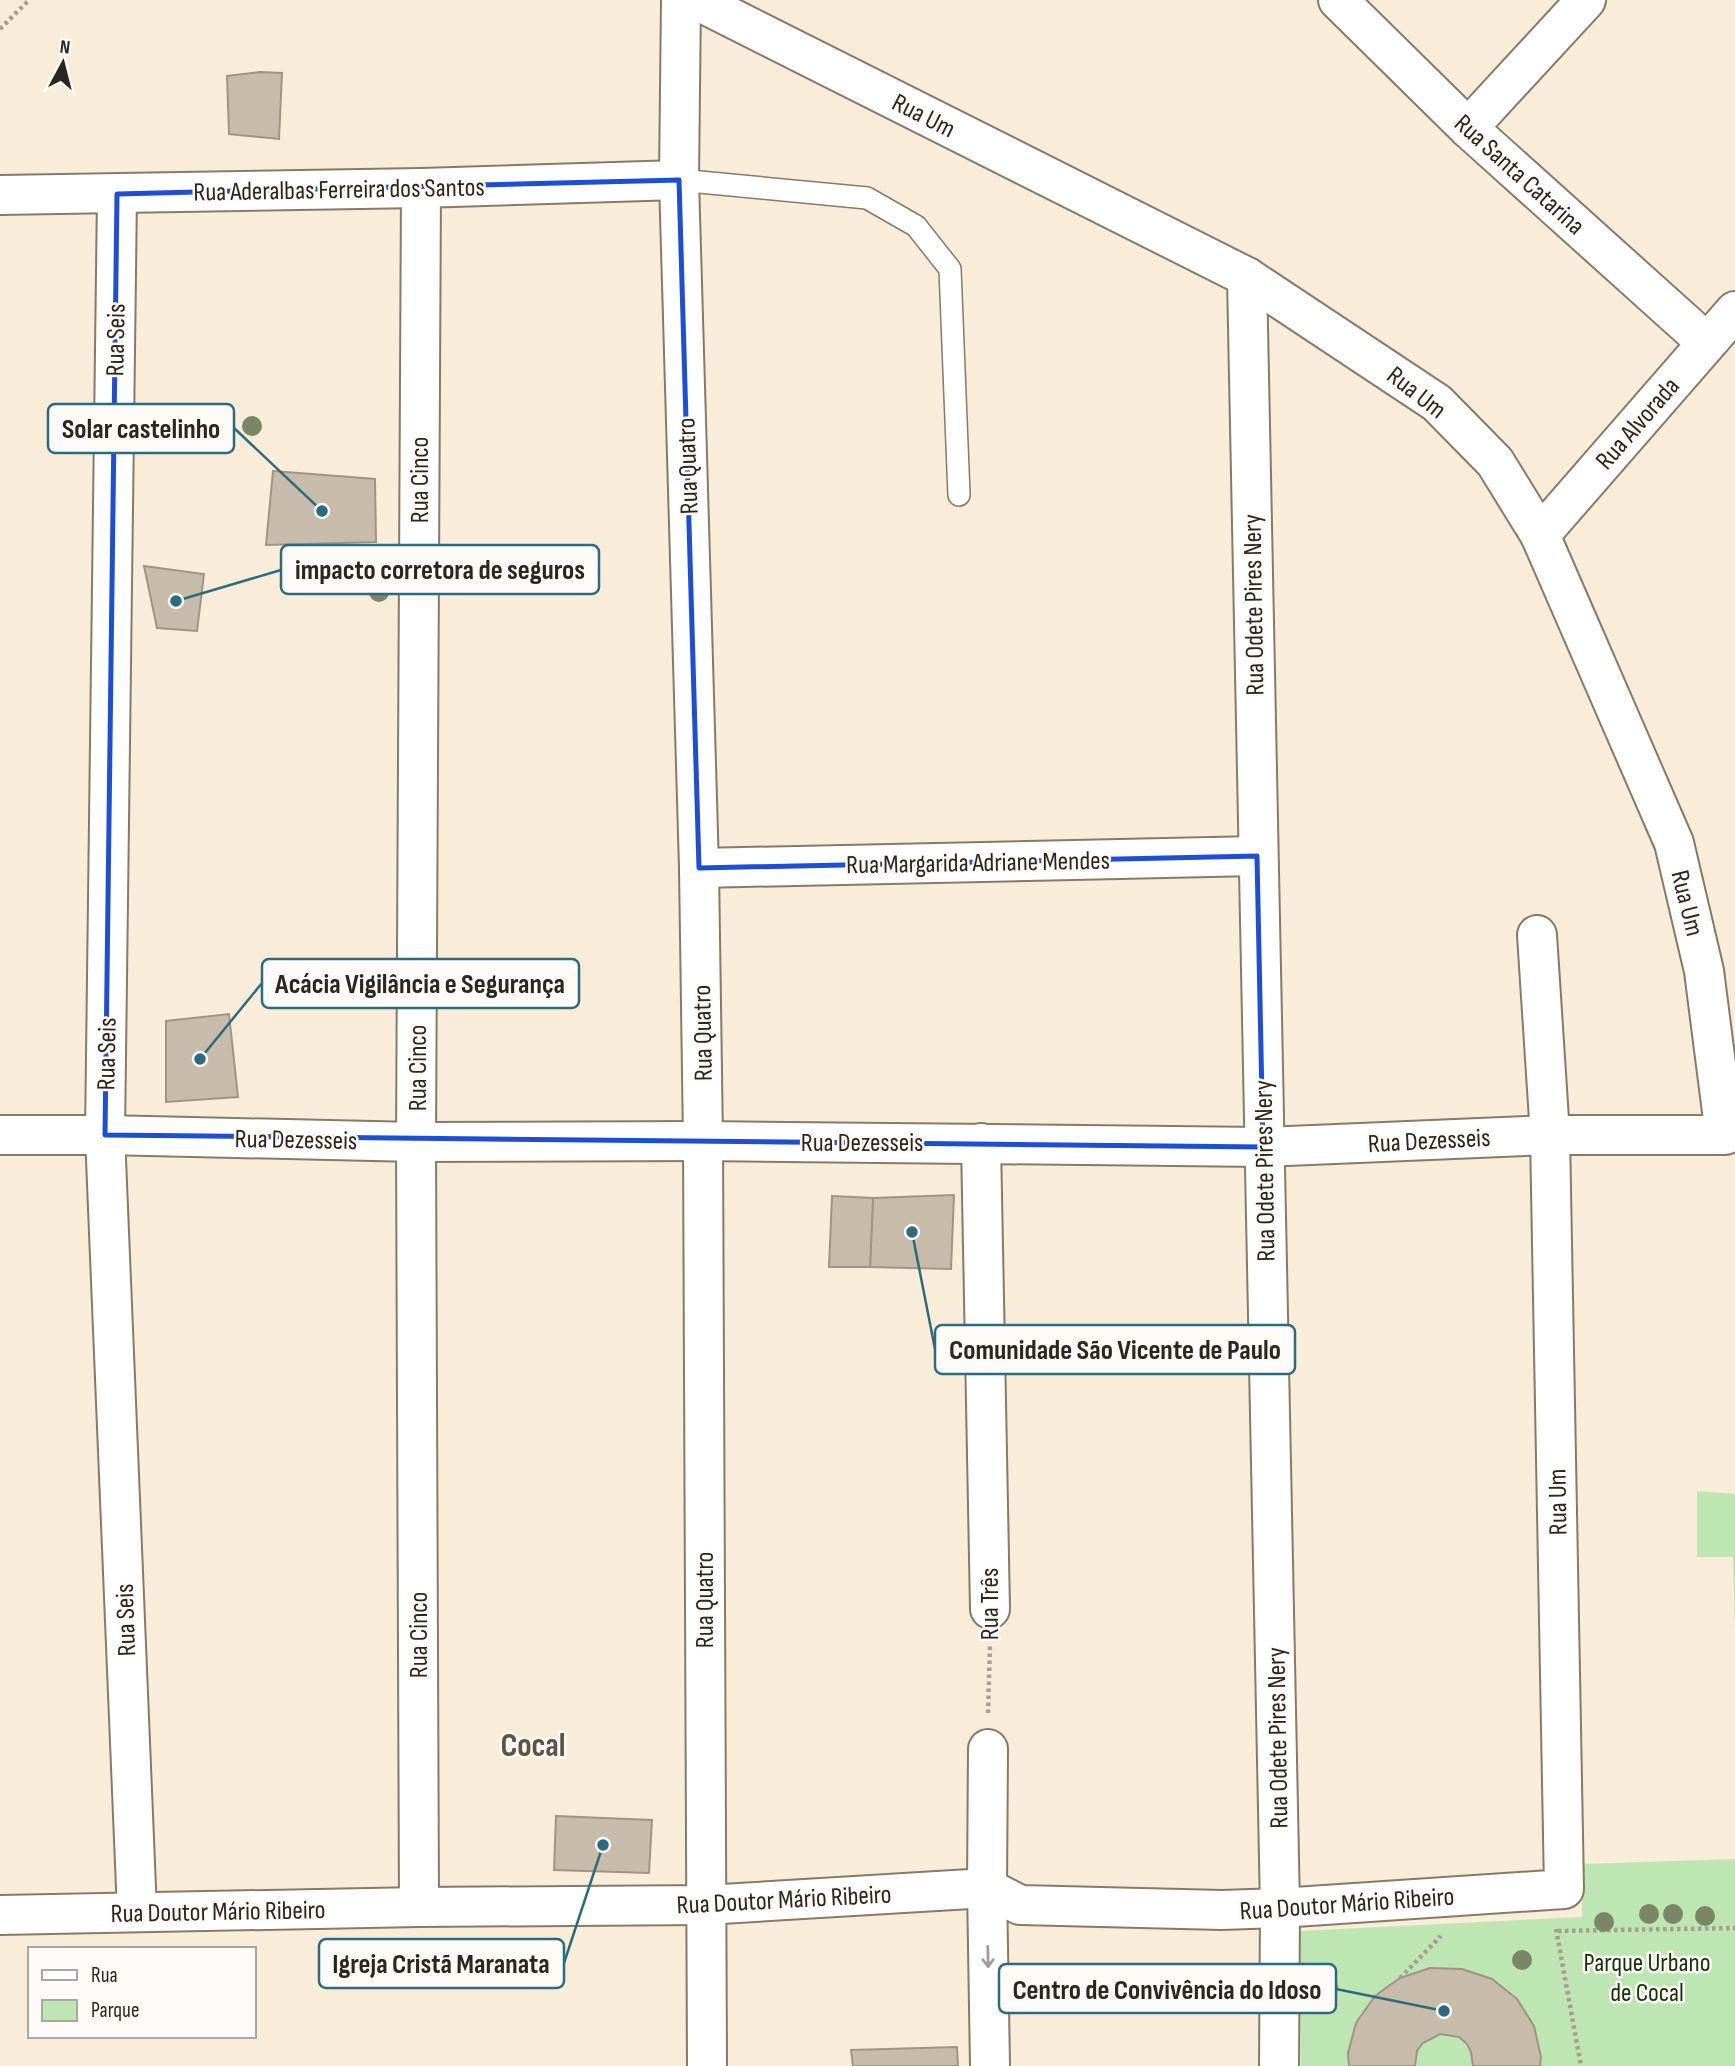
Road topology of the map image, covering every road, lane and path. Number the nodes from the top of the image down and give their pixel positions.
1 (29, 0) edge
2 (681, 0) edge
3 (696, 0) edge
4 (1338, 0) edge
5 (1586, 0) edge
6 (0, 29) edge
7 (1468, 128) junction
8 (679, 180) junction
9 (421, 188) junction
10 (117, 194) junction
11 (0, 195) edge
12 (1247, 277) junction
13 (1735, 311) edge
14 (1706, 342) junction
15 (959, 495) dead end
16 (1540, 535) junction
17 (1257, 856) junction
18 (699, 868) junction
19 (1537, 935) dead end
20 (0, 1135) edge
21 (105, 1135) junction
22 (1550, 1135) junction
23 (1725, 1135) joint
24 (704, 1141) junction
25 (416, 1142) junction
26 (981, 1143) junction
27 (1263, 1147) junction
28 (990, 1609) joint
29 (988, 1748) joint
30 (987, 1888) junction
31 (1564, 1889) junction
32 (705, 1905) junction
33 (419, 1907) junction
34 (1280, 1909) junction
35 (137, 1912) junction
36 (0, 1915) edge
37 (1735, 1928) edge
38 (1543, 1931) dead end
39 (1556, 1931) junction
40 (1452, 1936) dead end
41 (1400, 1978) dead end
42 (707, 2066) edge
43 (990, 2066) edge
44 (1279, 2066) edge
45 (1581, 2066) edge

1 - 6 path
2 - 8 street, Rua Quatro
3 - 12 street, Rua Um
4 - 7 street, Rua Santa Catarina
5 - 7 street
7 - 14 street, Rua Santa Catarina
8 - 9 street, Rua Aderalbas Ferreira dos Santos
8 - 15 lane
8 - 18 street, Rua Quatro
9 - 10 street, Rua Aderalbas Ferreira dos Santos
9 - 25 street, Rua Cinco
10 - 11 street, Rua Aderalbas Ferreira dos Santos
10 - 21 street, Rua Seis
12 - 16 street, Rua Um
12 - 17 street, Rua Odete Pires Nery
13 - 14 street, Rua Alvorada
14 - 16 street, Rua Alvorada
16 - 23 street, Rua Um
17 - 18 street, Rua Margarida Adriane Mendes
17 - 27 street, Rua Odete Pires Nery
18 - 24 street, Rua Quatro
19 - 22 street, Rua Um
20 - 21 street, Rua Dezesseis
21 - 25 street, Rua Dezesseis
21 - 35 street, Rua Seis
22 - 23 street, Rua Dezesseis
22 - 27 street, Rua Dezesseis
22 - 31 street, Rua Um
24 - 25 street, Rua Dezesseis
24 - 26 street, Rua Dezesseis
24 - 32 street, Rua Quatro
25 - 33 street, Rua Cinco
26 - 27 street, Rua Dezesseis
26 - 28 street, Rua Três
27 - 34 street, Rua Odete Pires Nery
28 - 29 path, Rua Três
29 - 30 street
30 - 32 street, Rua Doutor Mário Ribeiro
30 - 34 street, Rua Doutor Mário Ribeiro
30 -> 43 street
31 - 34 street, Rua Doutor Mário Ribeiro
31 - 39 path
32 - 33 street, Rua Doutor Mário Ribeiro
32 - 42 street, Rua Quatro
33 - 35 street, Rua Doutor Mário Ribeiro
34 - 44 street, Rua Odete Pires Nery
35 - 36 street, Rua Doutor Mário Ribeiro
37 - 39 path
38 - 39 path
39 - 45 path
40 - 41 path

